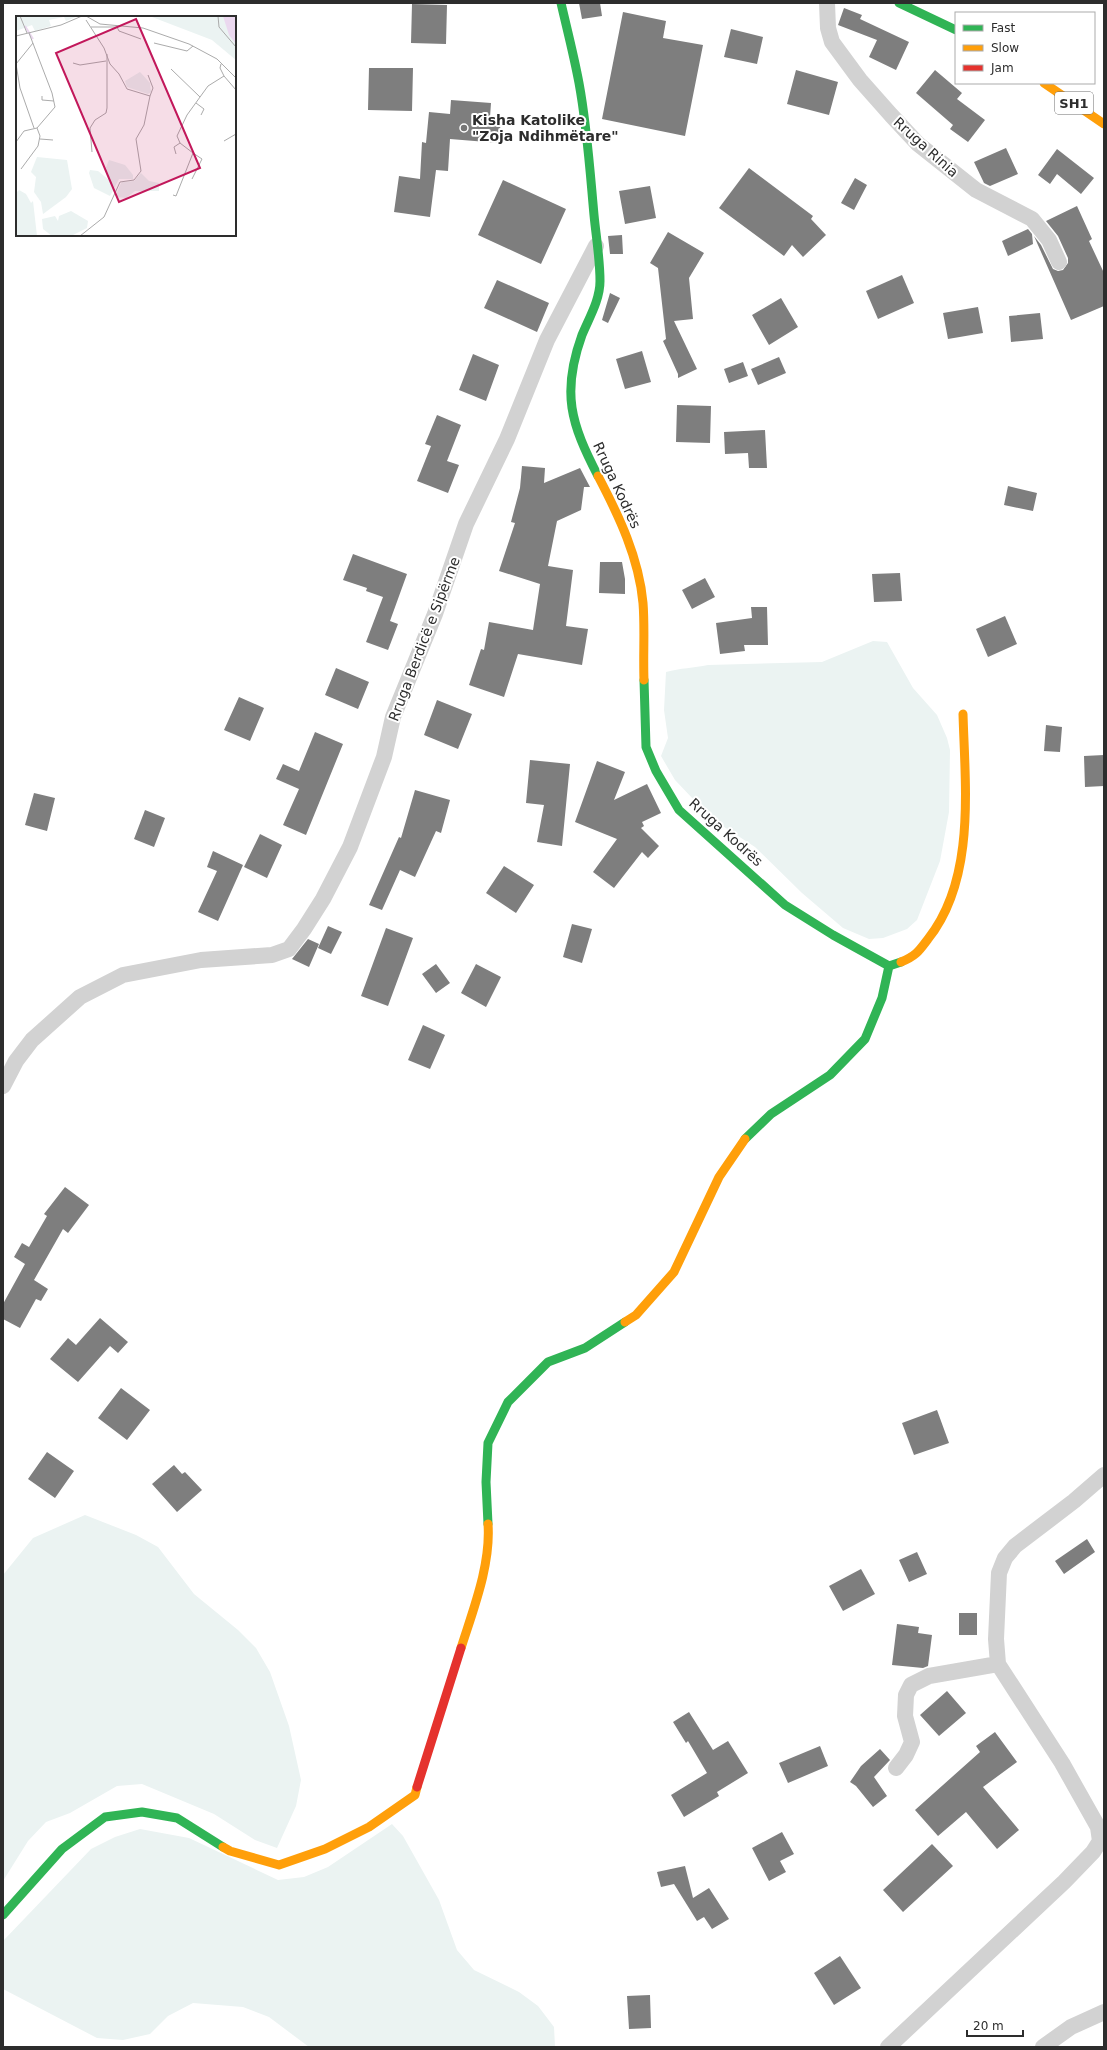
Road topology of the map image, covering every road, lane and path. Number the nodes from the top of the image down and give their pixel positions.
1 (561, 3) edge
2 (828, 3) edge
3 (899, 3) edge
4 (955, 30) edge
5 (1045, 84) edge
6 (1104, 124) edge
7 (596, 246) junction
8 (1060, 262) dead end
9 (963, 714) dead end
10 (889, 966) junction
11 (3, 1086) edge
12 (1104, 1475) edge
13 (998, 1664) junction
14 (896, 1768) dead end
15 (1102, 1846) edge
16 (3, 1915) edge
17 (1104, 2012) edge
18 (888, 2047) edge
19 (1042, 2047) edge

1 - 7 street
2 - 8 street, Rruga Rinia
3 - 4 street
5 - 6 street, SH1
7 - 10 street, Rruga Kodrës
7 - 11 street, Rruga Berdicë e Sipërme
9 - 10 street
10 - 16 street
12 - 13 street
13 - 14 street
13 - 15 street
15 - 18 street
17 - 19 street

